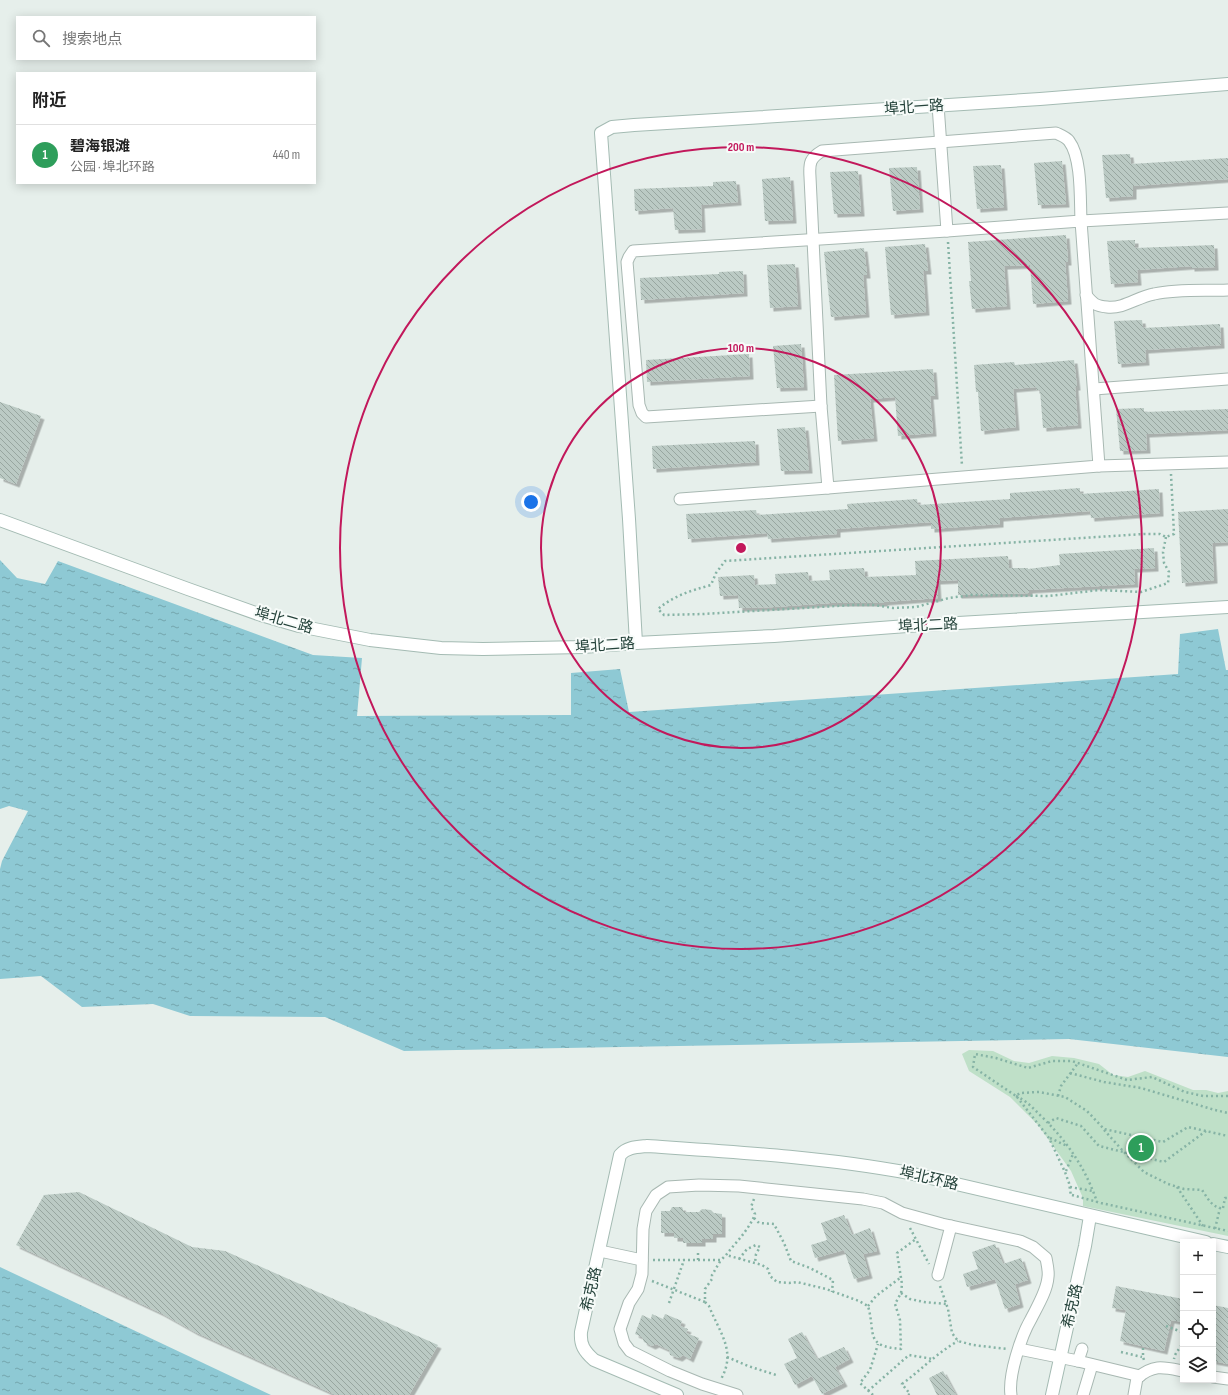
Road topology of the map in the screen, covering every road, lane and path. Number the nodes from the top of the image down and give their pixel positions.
1 (1228, 84) edge
2 (938, 105) junction
3 (940, 142) junction
4 (1228, 213) edge
5 (1081, 221) junction
6 (947, 231) junction
7 (812, 240) junction
8 (1228, 290) edge
9 (1086, 296) junction
10 (1228, 380) edge
11 (1094, 389) junction
12 (821, 406) junction
13 (1228, 462) edge
14 (1170, 464) junction
15 (1099, 466) junction
16 (962, 477) junction
17 (828, 488) junction
18 (680, 499) dead end
19 (0, 520) edge
20 (1166, 537) junction
21 (1228, 607) edge
22 (636, 643) junction
23 (1078, 1063) junction
24 (1070, 1073) junction
25 (1016, 1096) junction
26 (1058, 1096) junction
27 (1228, 1096) edge
28 (1228, 1113) edge
29 (1041, 1116) junction
30 (1048, 1123) junction
31 (1039, 1124) junction
32 (1104, 1129) junction
33 (1206, 1131) junction
34 (1228, 1136) edge
35 (1049, 1138) junction
36 (647, 1146) joint
37 (1068, 1147) junction
38 (1124, 1152) junction
39 (1074, 1154) junction
40 (1066, 1172) junction
41 (1177, 1186) junction
42 (1070, 1187) junction
43 (760, 1188) junction
44 (1093, 1191) junction
45 (1228, 1198) edge
46 (1097, 1202) junction
47 (1228, 1207) edge
48 (1221, 1208) junction
49 (902, 1214) junction
50 (1090, 1216) junction
51 (754, 1218) junction
52 (951, 1226) junction
53 (1203, 1226) junction
54 (1215, 1228) junction
55 (1228, 1231) edge
56 (916, 1239) junction
57 (1193, 1239) edge
58 (1216, 1245) edge
59 (1228, 1247) edge
60 (600, 1250) junction
61 (698, 1250) dead end
62 (726, 1255) junction
63 (738, 1259) junction
64 (642, 1260) junction
65 (684, 1260) junction
66 (698, 1260) junction
67 (721, 1260) junction
68 (755, 1263) junction
69 (938, 1275) junction
70 (641, 1277) junction
71 (901, 1278) junction
72 (673, 1289) junction
73 (832, 1292) junction
74 (901, 1293) junction
75 (705, 1302) junction
76 (669, 1303) dead end
77 (946, 1304) junction
78 (868, 1306) junction
79 (1166, 1326) dead end
80 (958, 1341) junction
81 (878, 1344) junction
82 (1019, 1349) junction
83 (1082, 1349) dead end
84 (1121, 1352) dead end
85 (727, 1357) junction
86 (1143, 1357) dead end
87 (1060, 1358) junction
88 (933, 1359) junction
89 (1078, 1361) junction
90 (1092, 1365) junction
91 (1171, 1369) junction
92 (1180, 1370) edge
93 (776, 1375) dead end
94 (1140, 1376) junction
95 (1216, 1377) edge
96 (1228, 1379) edge
97 (716, 1388) junction
98 (868, 1391) junction
99 (677, 1395) edge
100 (737, 1395) edge
101 (872, 1395) edge
102 (908, 1395) edge
103 (1011, 1395) edge
104 (1052, 1395) edge
105 (1083, 1395) edge
106 (1134, 1395) edge

1 - 2 street, 埠北一路
2 - 3 street
2 - 22 street, 埠北一路
3 - 5 street
3 - 6 street
3 - 7 street
4 - 5 street
5 - 6 street
5 - 9 street
6 - 7 street
6 - 16 path
7 - 12 street
7 - 12 street
8 - 9 street
9 - 11 street
10 - 11 street
11 - 15 street
12 - 17 street
13 - 14 street
14 - 15 street
14 - 20 path
15 - 16 street
16 - 17 street
17 - 18 street
19 - 22 street, 埠北二路
20 - 20 path
21 - 22 street, 埠北二路
23 - 24 path
23 - 25 path
23 - 27 path
24 - 26 path
24 - 28 path
25 - 26 path
25 - 29 path
25 - 31 path
26 - 32 path
29 - 30 path
29 - 31 path
30 - 37 path
30 - 38 path
31 - 35 path
32 - 33 path
32 - 38 path
33 - 34 path
33 - 38 path
35 - 37 path
35 - 40 path
36 - 50 street, 埠北环路
36 - 60 street, 希克路
37 - 39 path
38 - 41 path
39 - 40 path
39 - 44 path
40 - 42 path
41 - 48 path
41 - 53 path
42 - 44 path
42 - 46 path
43 - 49 street
43 - 51 path
43 - 64 street
44 - 46 path
45 - 48 path
46 - 53 path
47 - 48 path
48 - 54 path
49 - 52 street
49 - 56 path
50 - 57 street, 埠北环路
50 - 87 street, 希克路
51 - 62 path
51 - 73 path
52 - 69 street
52 - 82 street
53 - 54 path
54 - 55 path
56 - 69 path
56 - 71 path
58 - 59 street
60 - 64 street
60 - 99 street, 希克路
61 - 66 path
62 - 63 path
62 - 67 path
63 - 68 path
63 - 68 path
64 - 65 path
64 - 70 street
65 - 66 path
65 - 72 path
66 - 67 path
67 - 75 path
68 - 73 path
69 - 77 path
70 - 72 path
70 - 97 street
71 - 74 path
71 - 78 path
72 - 75 path
72 - 76 path
73 - 78 path
74 - 77 path
74 - 81 path
75 - 85 path
77 - 80 path
78 - 81 path
79 - 91 path
80 - 82 path
80 - 88 path
81 - 98 path
82 - 87 street
82 - 103 street
83 - 89 street
84 - 86 path
85 - 93 path
85 - 97 path
87 - 89 street
87 - 104 street, 希克路
88 - 98 path
88 - 102 path
89 - 90 street
90 - 94 street
90 - 105 street
91 - 92 street
91 - 94 street
94 - 106 street
95 - 96 street
97 - 100 street
98 - 101 path

